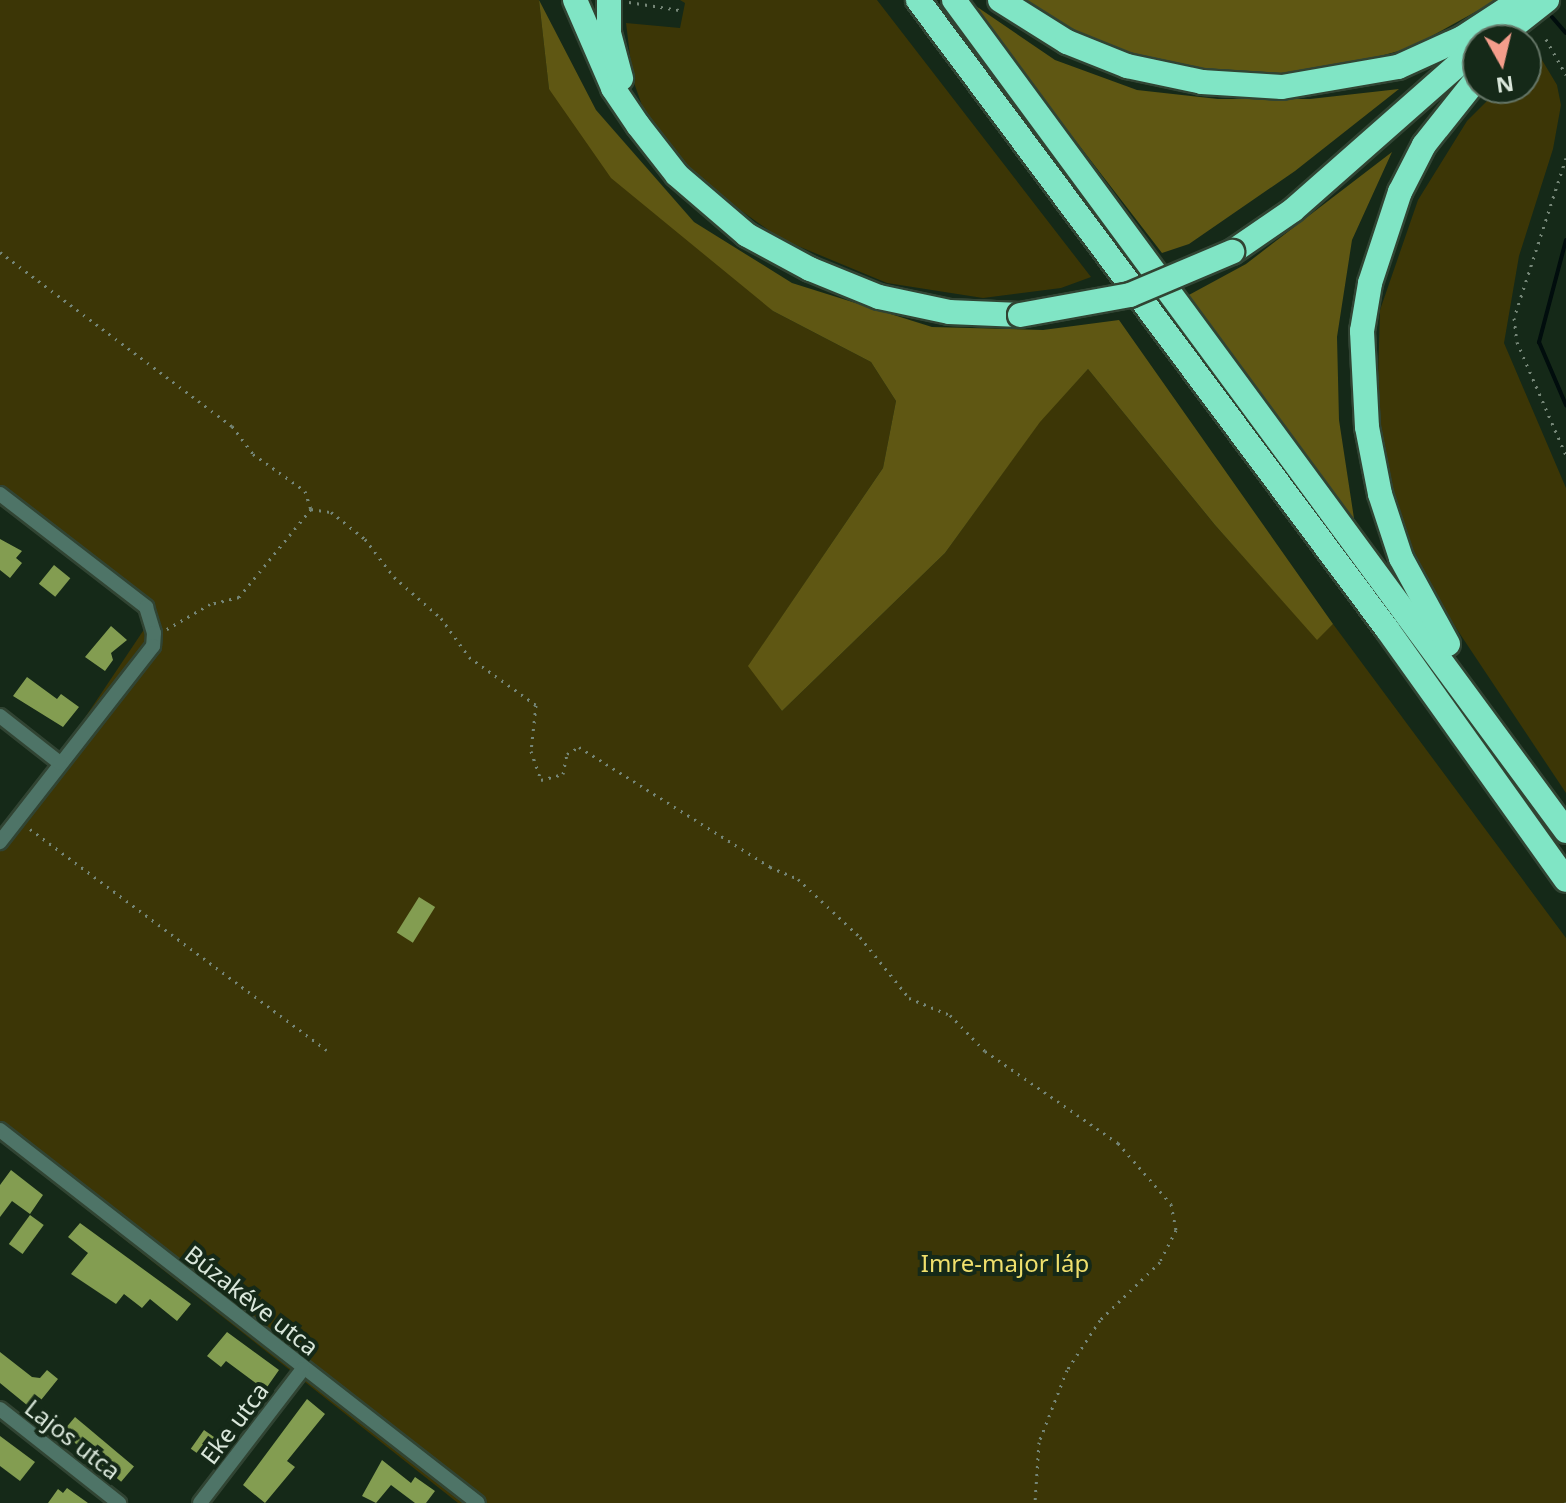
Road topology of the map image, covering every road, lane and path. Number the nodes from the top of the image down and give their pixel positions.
1 (575, 0) edge
2 (901, 0) edge
3 (918, 0) edge
4 (954, 0) edge
5 (1000, 0) edge
6 (1520, 0) edge
7 (1530, 0) edge
8 (1549, 0) edge
9 (618, 1) edge
10 (679, 10) dead end
11 (1497, 24) edge
12 (1501, 24) edge
13 (1517, 24) edge
14 (1527, 24) edge
15 (1546, 39) dead end
16 (1462, 49) edge
17 (1462, 59) edge
18 (963, 61) junction
19 (1566, 75) edge
20 (1462, 97) edge
21 (638, 125) junction
22 (1566, 158) edge
23 (0, 252) edge
24 (1566, 455) edge
25 (0, 494) edge
26 (311, 509) junction
27 (154, 640) junction
28 (0, 716) edge
29 (60, 763) junction
30 (1537, 790) junction
31 (17, 820) junction
32 (1566, 831) edge
33 (0, 842) edge
34 (1566, 880) edge
35 (327, 1050) dead end
36 (0, 1130) edge
37 (303, 1369) junction
38 (0, 1409) edge
39 (119, 1503) edge
40 (200, 1503) edge
41 (478, 1503) edge
42 (1035, 1503) edge

1 - 21 highway
2 - 18 highway
3 - 18 highway
4 - 30 highway
5 - 16 highway
6 - 11 highway
7 - 12 highway
8 - 13 highway
8 - 14 highway
9 - 10 path
9 - 21 highway
15 - 19 path
17 - 21 highway, bridge
18 - 34 highway
20 - 30 highway
22 - 24 path
23 - 26 path
25 - 27 street
26 - 27 path
26 - 42 path
27 - 29 street
28 - 29 street
29 - 31 street
30 - 32 highway
31 - 33 street
31 - 35 path
36 - 37 street, Búzakéve utca
37 - 40 street, Eke utca
37 - 41 street, Búzakéve utca
38 - 39 street, Lajos utca

